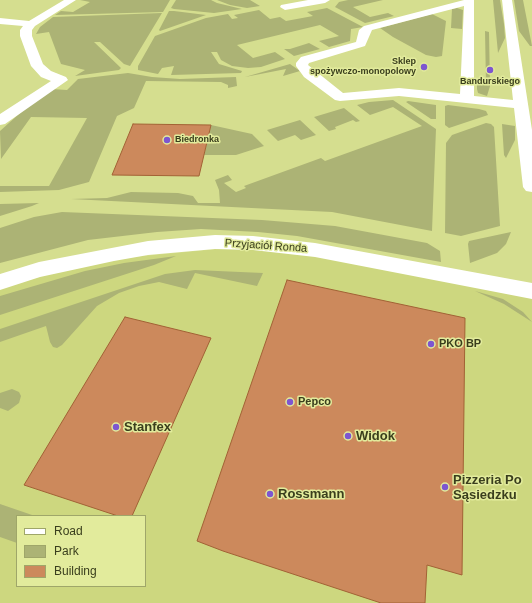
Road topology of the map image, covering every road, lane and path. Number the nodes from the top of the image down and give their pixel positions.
1 (71, 0) edge
2 (325, 0) edge
3 (507, 0) edge
4 (469, 1) edge
5 (285, 7) dead end
6 (0, 21) edge
7 (31, 24) junction
8 (468, 99) junction
9 (522, 106) junction
10 (0, 121) edge
11 (529, 144) edge
12 (532, 187) edge
13 (0, 282) edge
14 (532, 291) edge

1 - 7 street
2 - 5 street
3 - 9 street
4 - 8 street
4 - 8 street
6 - 7 street
7 - 10 street
8 - 9 street
9 - 11 street
11 - 12 street
13 - 14 street, Przyjaciół Ronda

